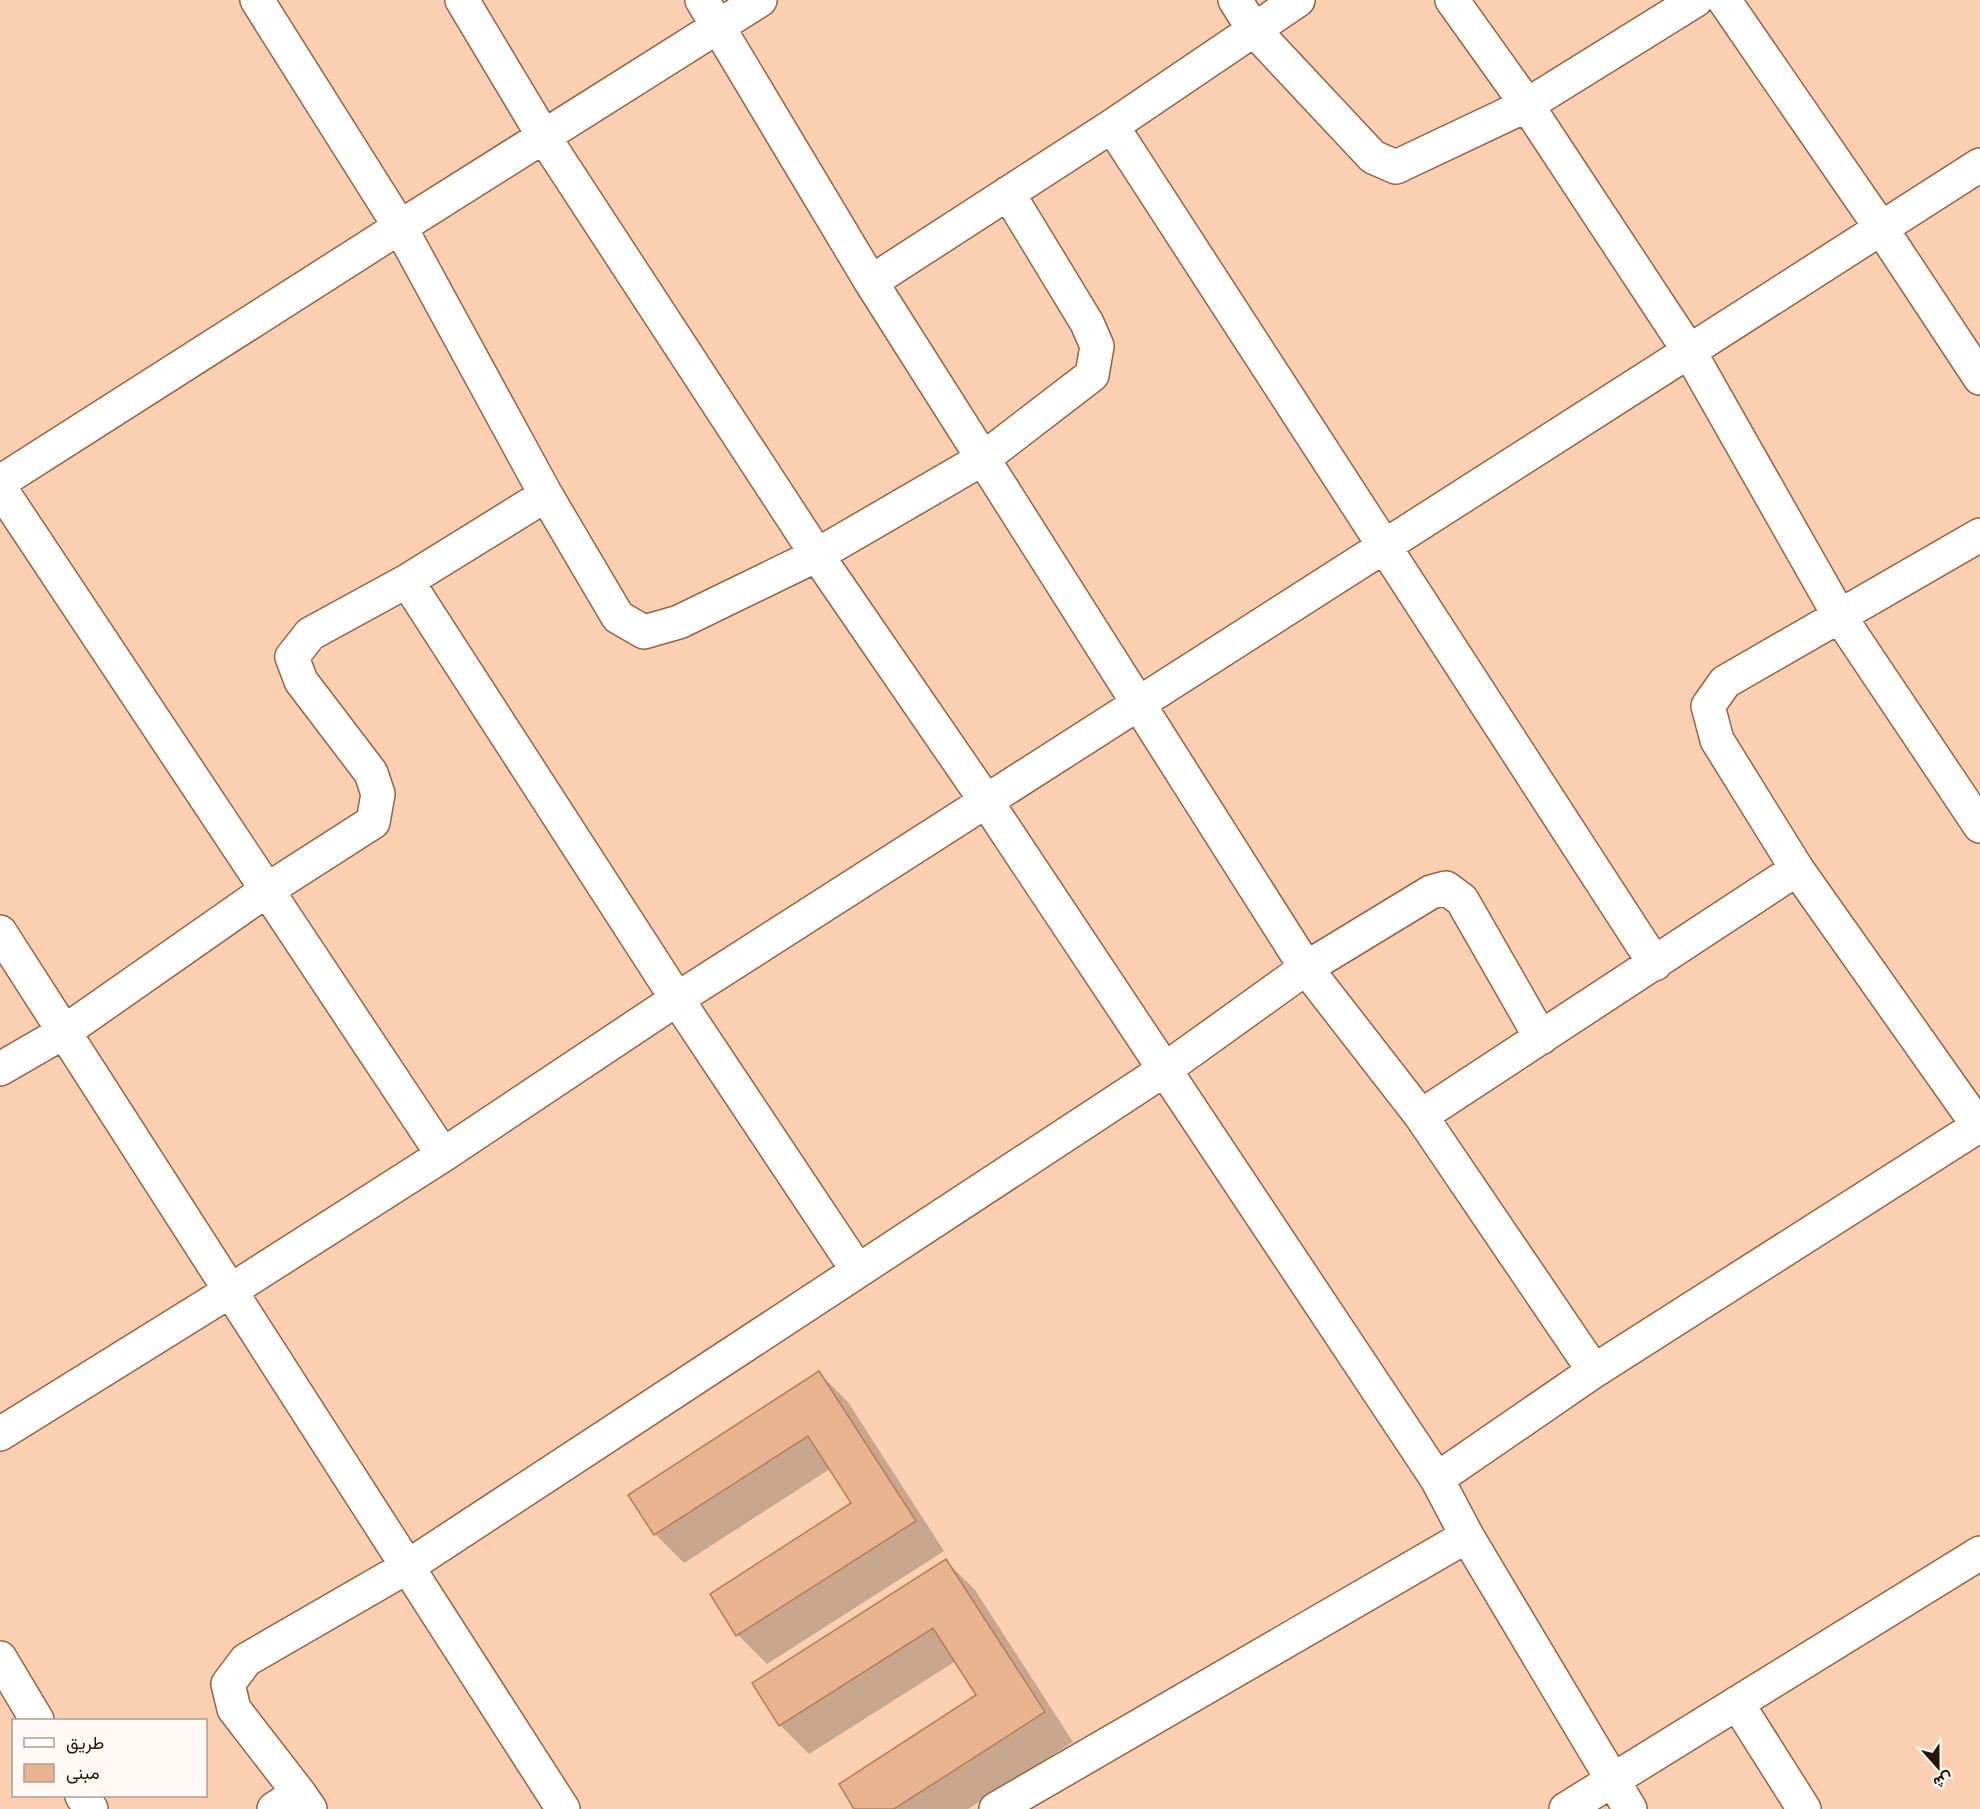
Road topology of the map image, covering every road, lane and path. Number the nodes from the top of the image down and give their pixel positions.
1 (257, 0) edge
2 (462, 0) edge
3 (760, 0) edge
4 (1235, 0) edge
5 (1298, 0) edge
6 (1452, 0) edge
7 (1696, 0) edge
8 (1724, 0) edge
9 (710, 13) edge
10 (1254, 30) junction
11 (1527, 105) junction
12 (1112, 126) junction
13 (544, 137) junction
14 (1980, 165) edge
15 (1008, 193) junction
16 (400, 226) junction
17 (1881, 228) junction
18 (871, 282) junction
19 (1689, 351) junction
20 (1980, 378) edge
21 (984, 458) junction
22 (0, 482) edge
23 (0, 488) edge
24 (546, 495) junction
25 (1980, 536) edge
26 (1384, 547) junction
27 (818, 555) junction
28 (408, 581) junction
29 (1840, 617) junction
30 (1138, 704) junction
31 (986, 801) junction
32 (1980, 826) edge
33 (1797, 869) junction
34 (267, 890) junction
35 (0, 932) edge
36 (1655, 964) junction
37 (1306, 968) junction
38 (677, 999) junction
39 (64, 1032) junction
40 (1541, 1038) junction
41 (0, 1069) edge
42 (1164, 1070) junction
43 (1422, 1116) junction
44 (1979, 1126) edge
45 (443, 1155) junction
46 (858, 1271) junction
47 (230, 1291) junction
48 (1594, 1371) junction
49 (0, 1434) edge
50 (1437, 1479) junction
51 (1467, 1536) junction
52 (1980, 1554) edge
53 (407, 1567) junction
54 (0, 1658) edge
55 (1737, 1703) junction
56 (37, 1719) edge
57 (1611, 1780) junction
58 (294, 1804) edge
59 (562, 1809) edge
60 (996, 1809) edge
61 (1566, 1809) edge
62 (1630, 1809) edge
63 (1804, 1809) edge

1 - 16 street
2 - 13 street
3 - 9 street
4 - 10 street
5 - 10 street
6 - 11 street
7 - 11 street
8 - 17 street
9 - 13 street
9 - 18 street
10 - 11 street
10 - 12 street
11 - 19 street
12 - 15 street
12 - 26 street
13 - 16 street
13 - 27 street
14 - 17 street
15 - 18 street
15 - 21 street
16 - 22 street
16 - 24 street
17 - 19 street
17 - 20 street
18 - 21 street
19 - 26 street
19 - 29 street
21 - 27 street
21 - 30 street
23 - 34 street
24 - 27 street
24 - 28 street
25 - 29 street
26 - 30 street
26 - 36 street
27 - 31 street
28 - 34 street
28 - 38 street
29 - 32 street
29 - 33 street
30 - 31 street
30 - 37 street
31 - 38 street
31 - 42 street
33 - 36 street
33 - 44 street
34 - 39 street
34 - 45 street
35 - 39 street
36 - 40 street
37 - 40 street
37 - 42 street
37 - 43 street
38 - 45 street
38 - 46 street
39 - 41 street
39 - 47 street
40 - 43 street
42 - 46 street
42 - 50 street
43 - 48 street
44 - 48 street
45 - 47 street
46 - 53 street
47 - 49 street
47 - 53 street
48 - 50 street
50 - 51 street
51 - 57 street
51 - 60 street
52 - 55 street
53 - 58 street
53 - 59 street
54 - 56 street
55 - 57 street
55 - 63 street
57 - 61 street
57 - 62 street

